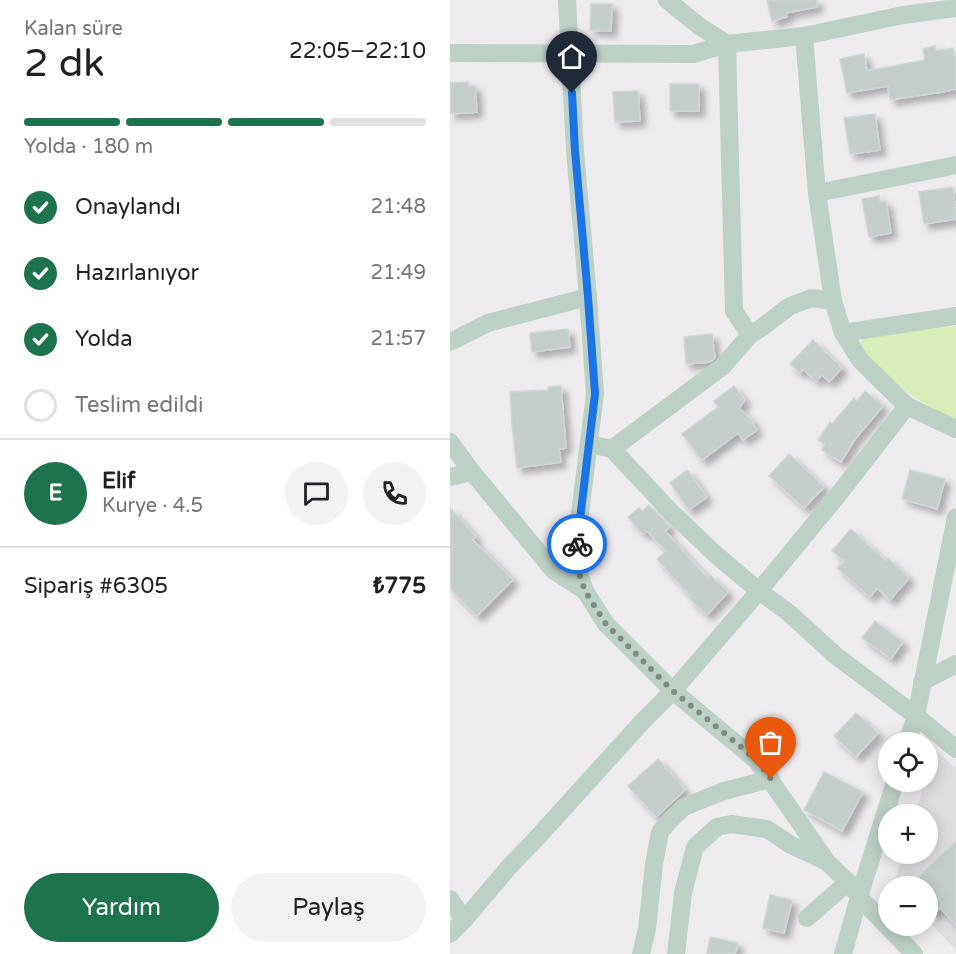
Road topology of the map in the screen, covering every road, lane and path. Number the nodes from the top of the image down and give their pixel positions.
1 (567, 0) edge
2 (667, 0) edge
3 (956, 8) edge
4 (804, 36) junction
5 (727, 44) junction
6 (450, 53) edge
7 (570, 54) junction
8 (956, 165) edge
9 (817, 193) junction
10 (588, 297) junction
11 (833, 301) junction
12 (956, 316) edge
13 (843, 333) junction
14 (750, 335) junction
15 (452, 340) edge
16 (908, 406) junction
17 (956, 429) edge
18 (450, 442) edge
19 (589, 444) junction
20 (612, 449) junction
21 (472, 472) junction
22 (450, 477) edge
23 (956, 517) edge
24 (585, 591) junction
25 (759, 591) junction
26 (956, 664) edge
27 (922, 682) junction
28 (673, 691) junction
29 (916, 716) junction
30 (911, 732) edge
31 (956, 749) edge
32 (771, 779) junction
33 (892, 792) edge
34 (827, 862) junction
35 (848, 882) junction
36 (859, 897) junction
37 (450, 899) edge
38 (807, 918) dead end
39 (464, 920) junction
40 (450, 934) edge
41 (641, 954) edge
42 (676, 954) edge
43 (843, 954) edge
44 (914, 954) edge

1 - 7 street
2 - 5 street
3 - 4 street
4 - 5 street
4 - 9 street
5 - 7 street
5 - 14 street
6 - 7 street
7 - 10 street
8 - 9 street
9 - 11 street
10 - 15 street
10 - 19 street
11 - 13 street
11 - 14 street
12 - 13 street
13 - 16 street
14 - 20 street
16 - 17 street
16 - 25 street
18 - 21 street
19 - 20 street
19 - 24 street
20 - 25 street
21 - 22 street
21 - 24 street
23 - 27 street
24 - 28 street
25 - 28 street
25 - 29 street
26 - 27 street
27 - 29 street
28 - 32 street
28 - 39 street
29 - 30 street
29 - 31 street
32 - 34 street
32 - 41 street
33 - 36 street
34 - 35 street
34 - 42 street
35 - 36 street
35 - 38 street
36 - 43 street
36 - 44 street
37 - 39 street
39 - 40 street

